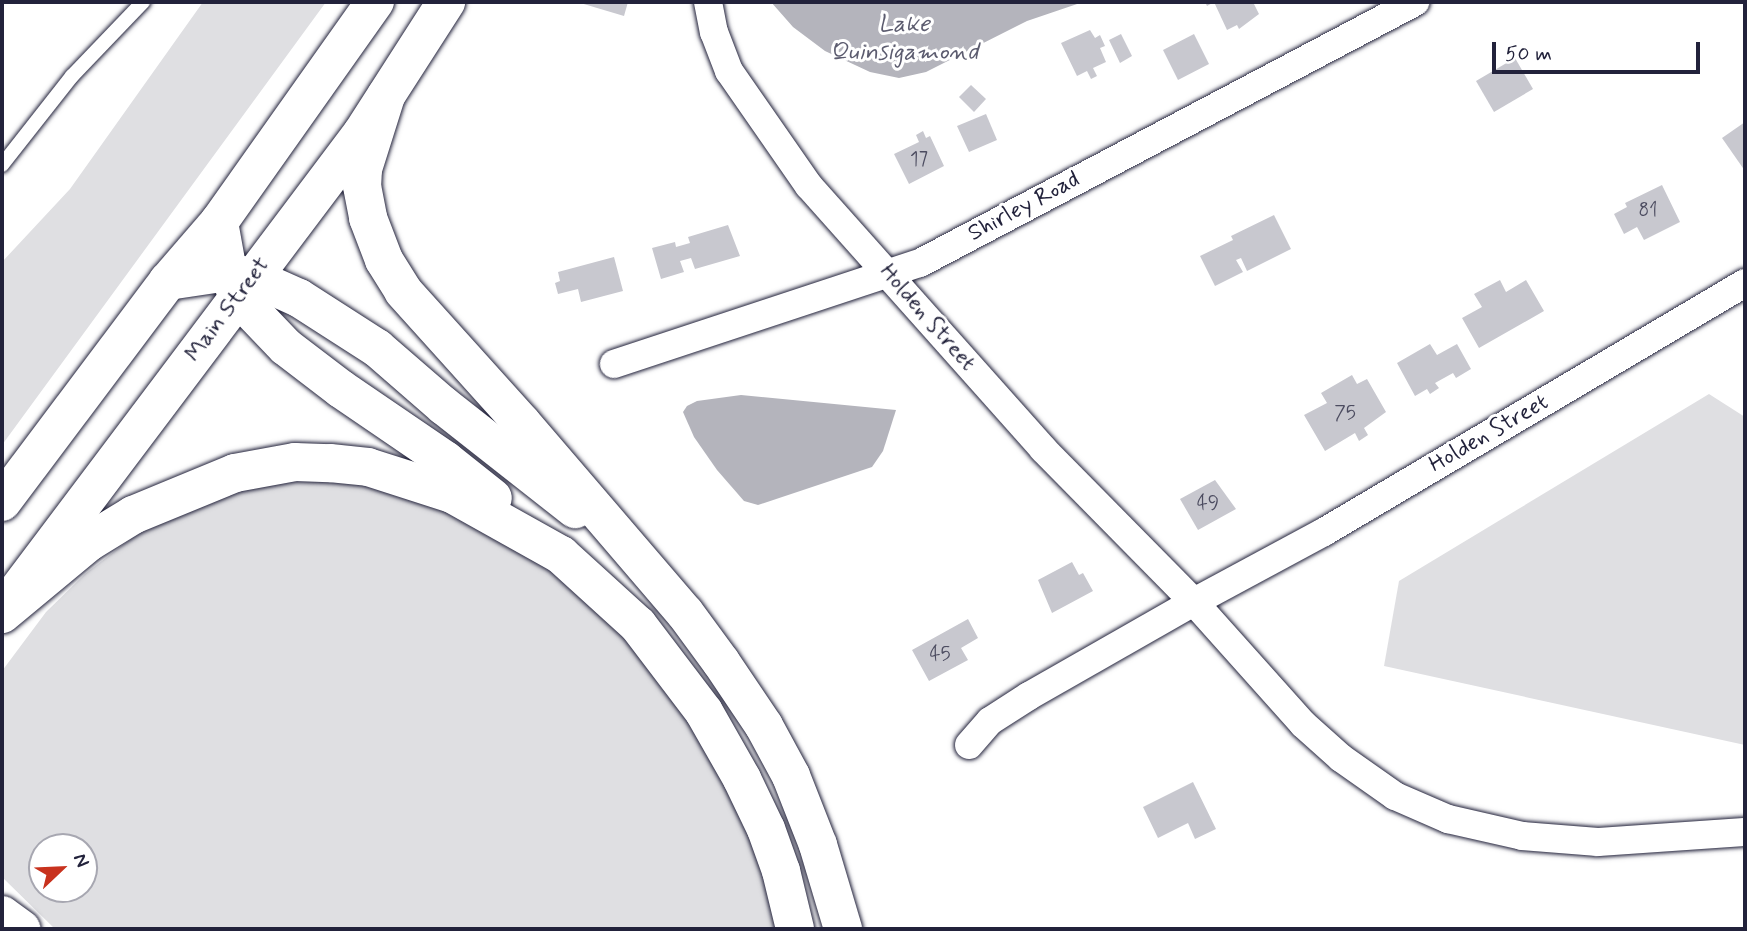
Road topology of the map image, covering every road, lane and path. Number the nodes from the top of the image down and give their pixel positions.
1 (143, 2) edge
2 (375, 2) edge
3 (446, 2) edge
4 (708, 2) edge
5 (1415, 2) edge
6 (386, 96) junction
7 (2, 165) edge
8 (219, 222) junction
9 (888, 273) junction
10 (168, 282) junction
11 (239, 282) junction
12 (1745, 283) edge
13 (614, 364) dead end
14 (2, 502) edge
15 (561, 555) junction
16 (653, 578) junction
17 (1194, 601) junction
18 (2, 612) edge
19 (969, 745) dead end
20 (1745, 832) edge
21 (2, 915) edge
22 (21, 929) edge
23 (795, 929) edge
24 (843, 929) edge

1 - 7 lane
2 - 8 main road
3 - 6 main road, Main Street
4 - 9 street, Holden Street
5 - 9 street, Shirley Road
6 - 11 main road, Main Street
6 - 16 main road
8 - 10 main road
8 - 11 main road
9 - 13 street, Shirley Road
9 - 17 street, Holden Street
10 - 11 main road
10 - 14 main road
11 - 15 main road
11 - 16 main road
11 - 18 main road, Main Street
12 - 17 street, Holden Street
15 - 18 main road
15 - 23 main road
16 - 24 main road
17 - 19 street, Holden Street
17 - 20 street
21 - 22 main road

